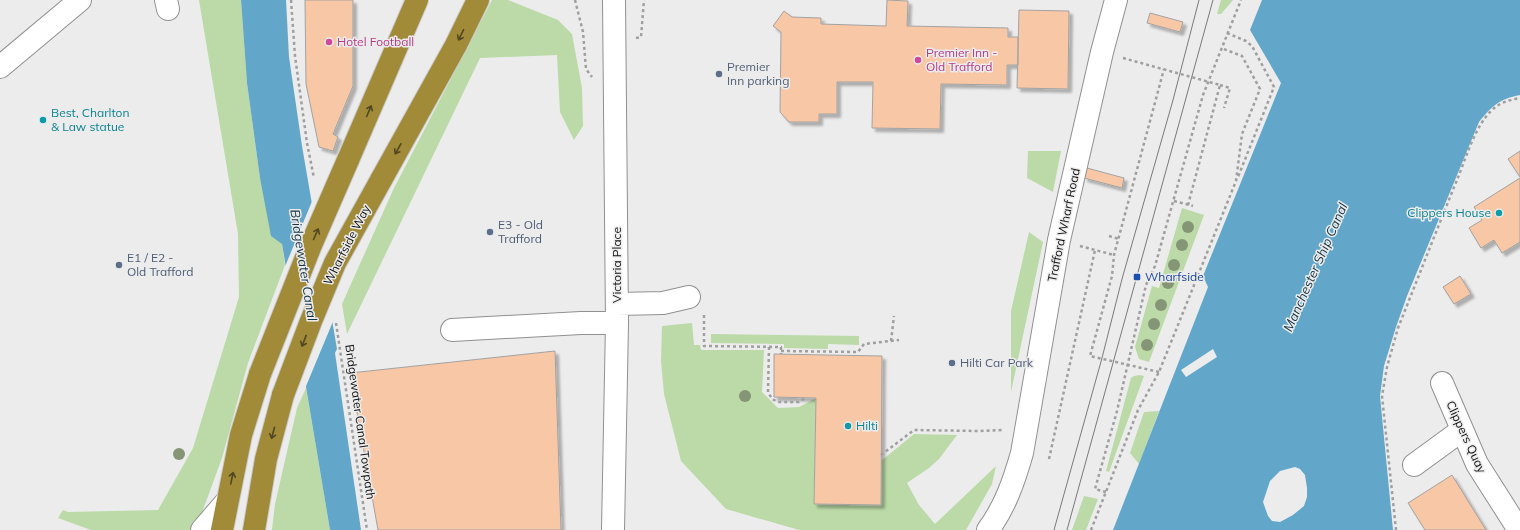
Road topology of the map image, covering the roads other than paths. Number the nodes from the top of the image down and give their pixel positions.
1 (80, 0) edge
2 (417, 0) edge
3 (478, 0) edge
4 (614, 0) edge
5 (1116, 0) edge
6 (0, 67) edge
7 (689, 297) dead end
8 (617, 314) junction
9 (452, 330) dead end
10 (1442, 383) dead end
11 (1462, 430) junction
12 (1414, 464) dead end
13 (227, 501) junction
14 (202, 530) edge
15 (222, 530) edge
16 (254, 530) edge
17 (613, 530) edge
18 (988, 530) edge
19 (1519, 530) edge

1 - 6 street
13 -> 2 highway, bridge
3 -> 16 highway, Wharfside Way, bridge
4 - 8 street, Victoria Place
5 - 18 street, Trafford Wharf Road
7 - 8 street
8 - 9 street
8 - 17 street, Victoria Place
10 - 11 street, Clippers Quay
11 - 12 street
11 - 19 street, Clippers Quay
13 - 14 street
13 - 15 highway

